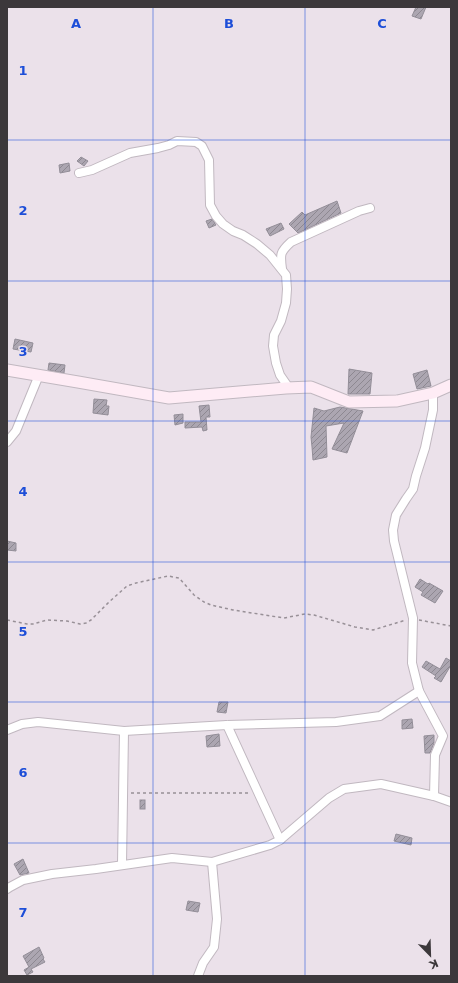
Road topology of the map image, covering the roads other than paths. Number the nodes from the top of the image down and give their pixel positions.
1 (79, 173) dead end
2 (370, 208) dead end
3 (282, 270) junction
4 (7, 370) edge
5 (39, 375) junction
6 (451, 385) edge
7 (289, 388) junction
8 (433, 393) junction
9 (7, 442) edge
10 (419, 691) junction
11 (227, 725) junction
12 (7, 730) edge
13 (124, 730) junction
14 (434, 796) junction
15 (451, 802) edge
16 (280, 840) junction
17 (212, 862) junction
18 (122, 866) junction
19 (7, 889) edge
20 (198, 976) edge

1 - 3 street
2 - 3 street
3 - 7 street
4 - 5 street
5 - 7 street
5 - 9 street
6 - 8 street
7 - 8 street
8 - 10 street
10 - 11 street
10 - 14 street
11 - 13 street
11 - 16 street
12 - 13 street
13 - 18 street
14 - 15 street
14 - 16 street
16 - 17 street
17 - 18 street
17 - 20 street
18 - 19 street

